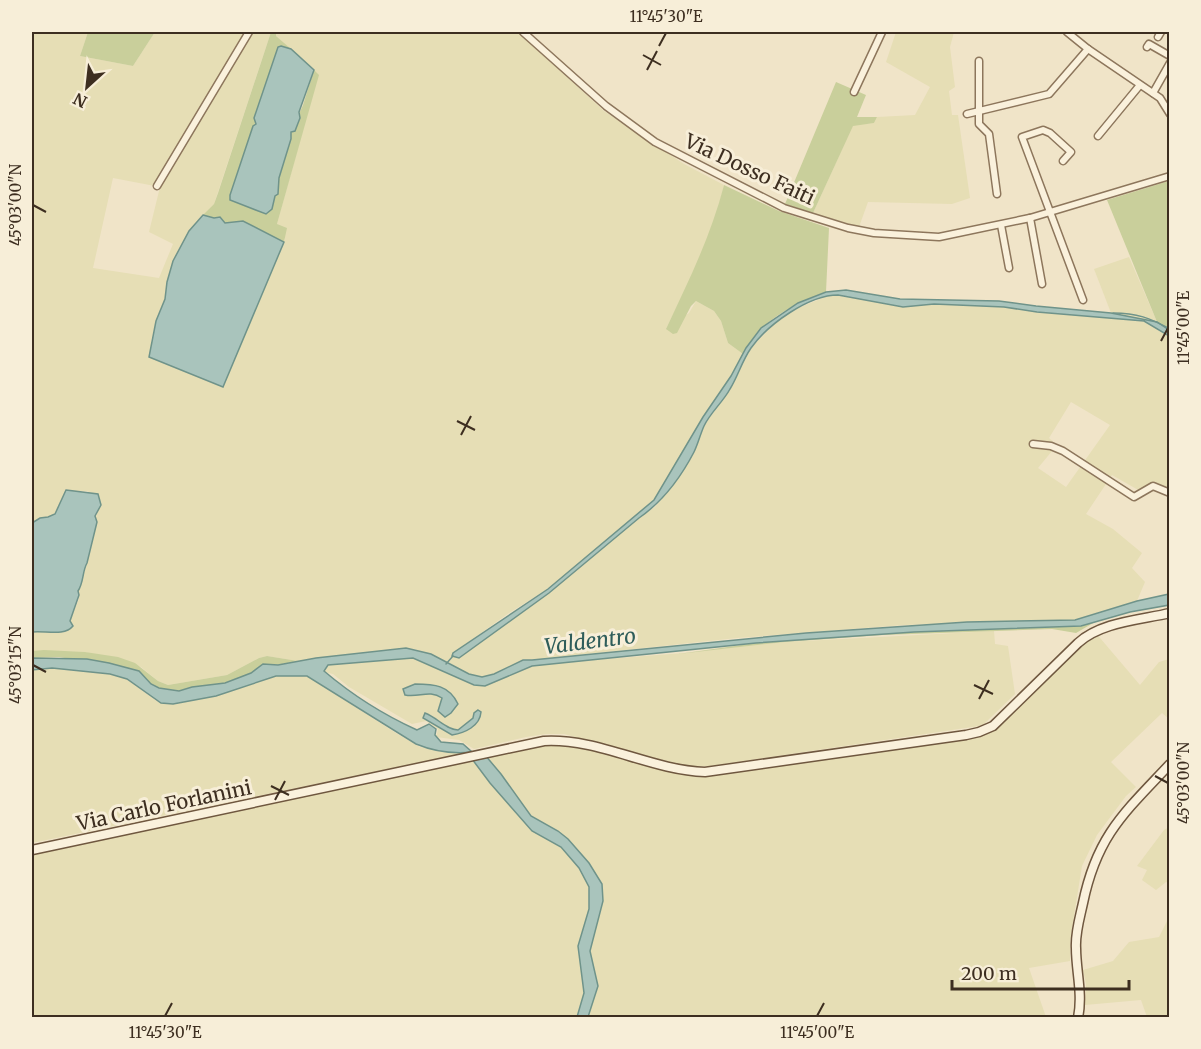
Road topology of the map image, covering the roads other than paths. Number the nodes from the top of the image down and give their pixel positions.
1 (249, 32) edge
2 (523, 32) edge
3 (882, 32) edge
4 (1067, 32) edge
5 (1147, 47) dead end
6 (1088, 49) junction
7 (1170, 56) edge
8 (980, 61) dead end
9 (1170, 63) edge
10 (1140, 85) junction
11 (854, 92) dead end
12 (1153, 93) junction
13 (978, 111) junction
14 (967, 114) dead end
15 (1170, 114) edge
16 (1098, 136) dead end
17 (1063, 161) dead end
18 (1170, 177) edge
19 (157, 186) dead end
20 (997, 194) dead end
21 (1051, 212) junction
22 (1030, 218) junction
23 (1001, 225) junction
24 (1009, 268) dead end
25 (1042, 285) dead end
26 (1083, 300) dead end
27 (1033, 444) dead end
28 (1170, 493) edge
29 (1170, 613) edge
30 (1170, 764) edge
31 (32, 850) edge
32 (1078, 1017) edge

1 - 19 street
2 - 23 street, Via Dosso Faiti
3 - 11 street
4 - 6 street
5 - 7 street
6 - 10 street
6 - 13 street
8 - 13 street
9 - 12 street
10 - 12 street
10 - 16 street
12 - 15 street
13 - 14 street
13 - 20 street
17 - 21 street
18 - 21 street, Via Dosso Faiti
21 - 22 street, Via Dosso Faiti
21 - 26 street
22 - 23 street, Via Dosso Faiti
22 - 25 street
23 - 24 street
27 - 28 street
29 - 31 main road, Via Carlo Forlanini
30 - 32 main road

